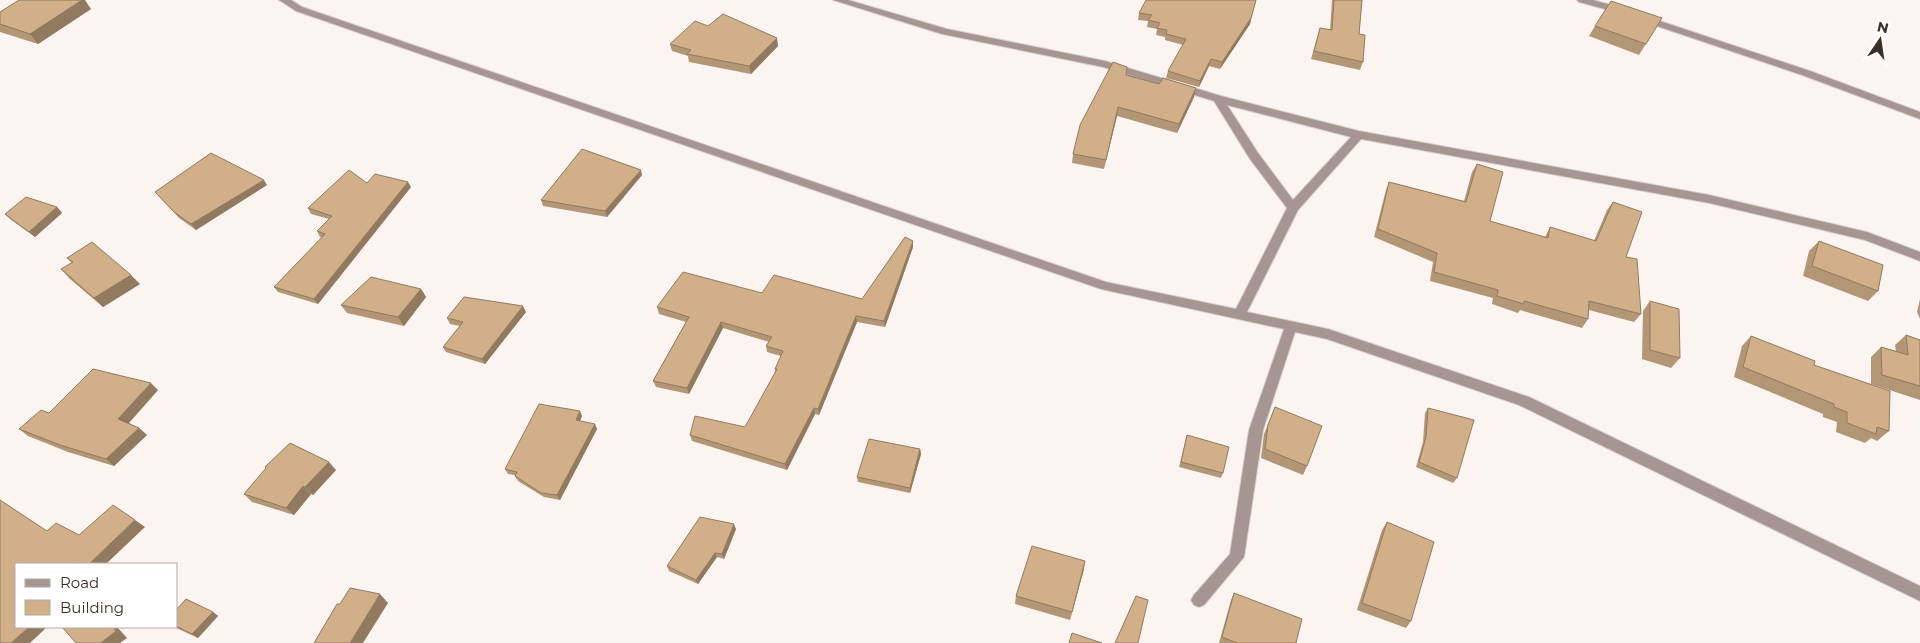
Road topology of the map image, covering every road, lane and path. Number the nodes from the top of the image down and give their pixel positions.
1 (284, 0) edge
2 (838, 0) edge
3 (1582, 0) edge
4 (1218, 98) junction
5 (1920, 116) edge
6 (1359, 135) junction
7 (1293, 208) junction
8 (1920, 258) edge
9 (1239, 315) junction
10 (1291, 326) junction
11 (1920, 594) edge
12 (1199, 600) dead end

1 - 9 street
2 - 4 street
3 - 5 street
4 - 6 street
4 - 7 street
6 - 7 street
6 - 8 street
7 - 9 street
9 - 10 street
10 - 11 street
10 - 12 street

